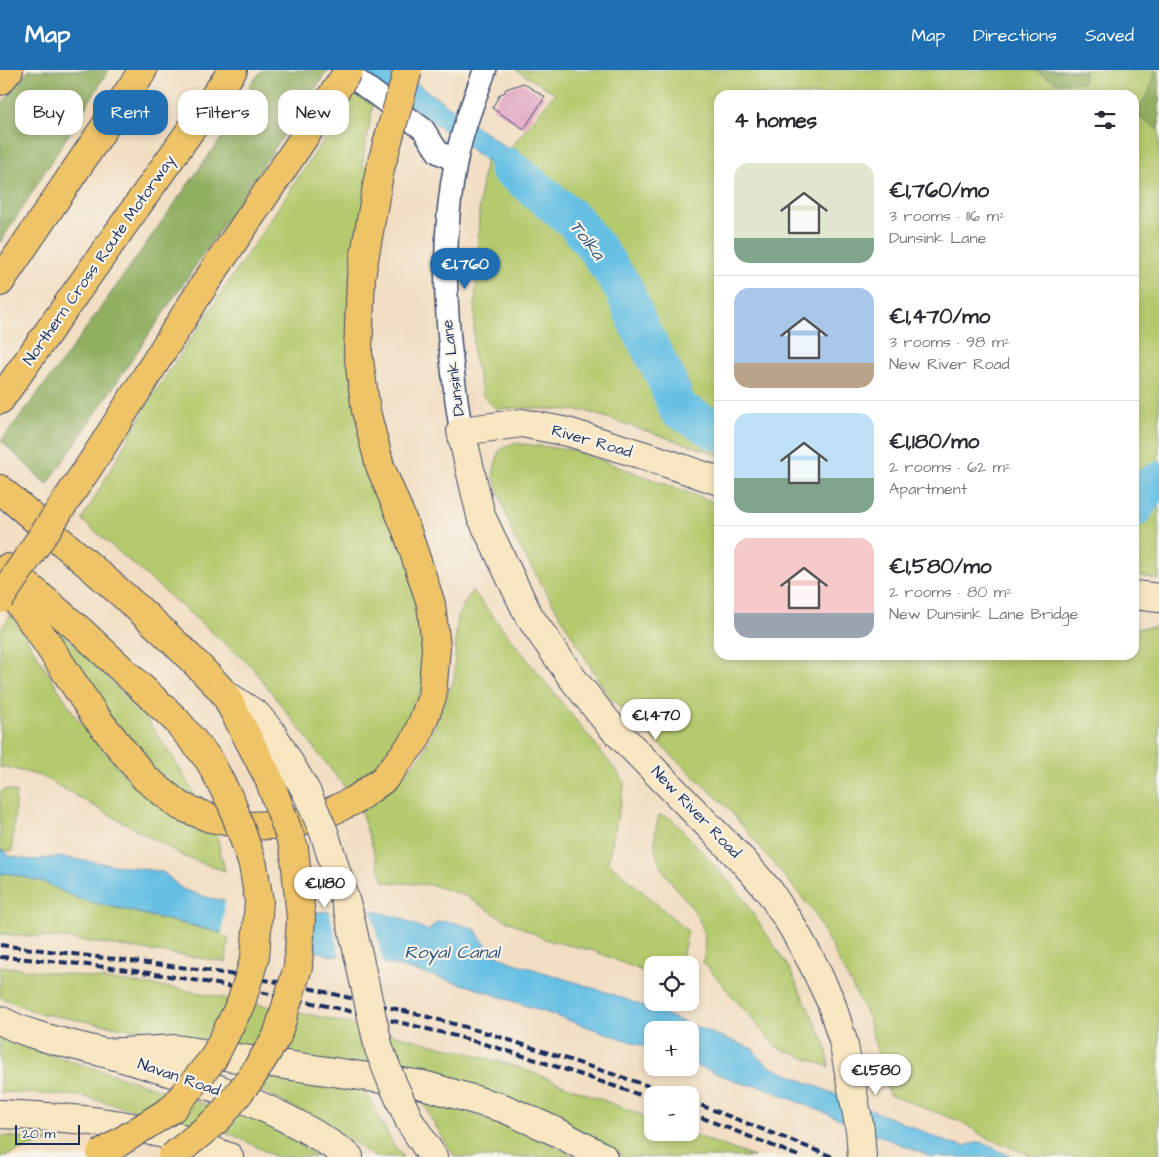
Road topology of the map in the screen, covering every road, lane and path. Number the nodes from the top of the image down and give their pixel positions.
1 (9, 70) edge
2 (143, 70) edge
3 (344, 70) edge
4 (349, 70) edge
5 (408, 70) edge
6 (485, 70) edge
7 (232, 72) edge
8 (0, 81) edge
9 (458, 154) junction
10 (0, 282) edge
11 (0, 400) edge
12 (461, 431) junction
13 (714, 479) edge
14 (0, 489) edge
15 (0, 562) edge
16 (0, 578) edge
17 (1139, 595) edge
18 (1159, 598) edge
19 (0, 599) edge
20 (225, 694) junction
21 (0, 1020) edge
22 (104, 1053) junction
23 (0, 1114) edge
24 (96, 1155) edge
25 (172, 1157) edge
26 (229, 1157) edge
27 (349, 1157) edge
28 (433, 1157) edge
29 (603, 1157) edge
30 (862, 1157) edge

1 - 8 highway
2 - 10 highway
3 - 9 street
4 - 19 highway, bridge
5 - 16 highway, bridge
6 - 9 street, Dunsink Lane
7 - 11 highway, Northern Cross Route Motorway
9 - 12 street, Dunsink Lane
12 - 13 main road, River Road
12 - 30 main road, New River Road
14 - 20 highway
15 - 24 highway, bridge
17 - 18 main road
20 - 25 highway, bridge
20 - 28 main road, bridge
21 - 22 main road, Navan Road
22 - 27 main road, Navan Road
22 - 29 main road
23 - 26 main road

